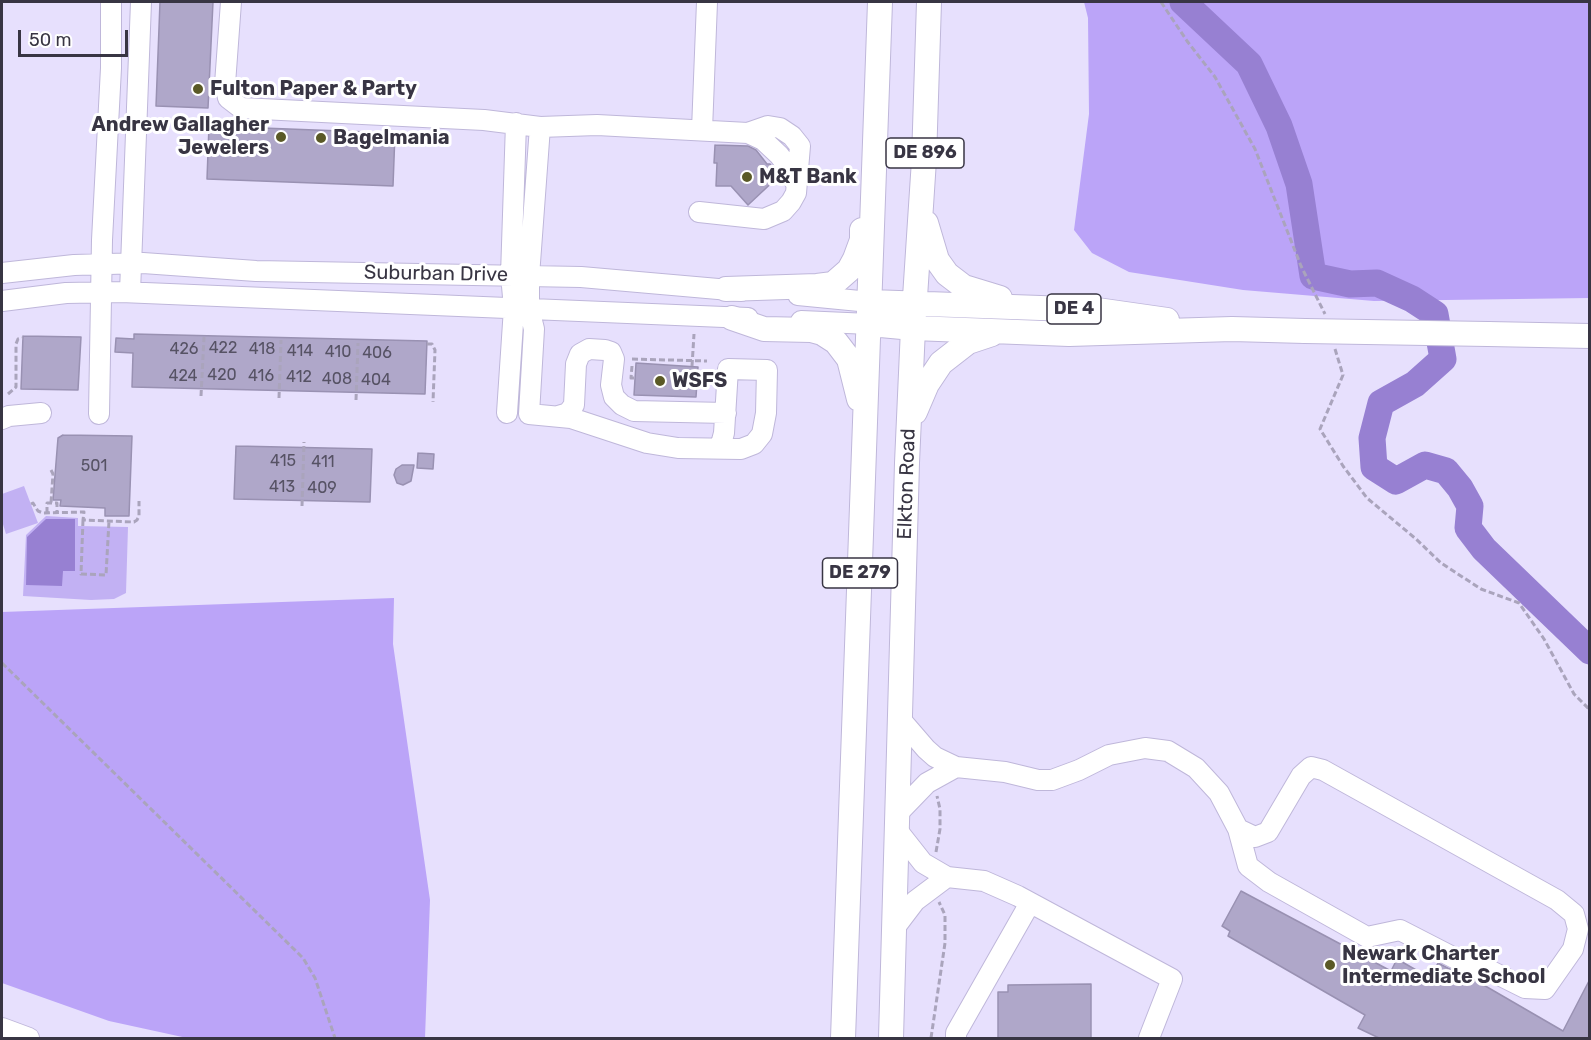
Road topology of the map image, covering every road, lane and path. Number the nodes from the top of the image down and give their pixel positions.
1 (111, 2) edge
2 (141, 2) edge
3 (231, 2) edge
4 (707, 2) edge
5 (880, 2) edge
6 (929, 2) edge
7 (1161, 2) edge
8 (877, 101) junction
9 (516, 123) junction
10 (540, 126) junction
11 (702, 130) junction
12 (922, 207) junction
13 (699, 212) dead end
14 (131, 263) junction
15 (102, 264) junction
16 (2, 273) edge
17 (520, 276) junction
18 (726, 289) junction
19 (102, 292) junction
20 (130, 292) junction
21 (2, 301) edge
22 (1049, 308) junction
23 (521, 309) junction
24 (870, 313) junction
25 (914, 316) junction
26 (732, 318) junction
27 (1316, 326) junction
28 (1232, 329) junction
29 (1000, 332) junction
30 (694, 334) dead end
31 (1590, 336) edge
32 (23, 338) dead end
33 (204, 338) dead end
34 (281, 339) dead end
35 (358, 343) dead end
36 (1333, 343) dead end
37 (427, 344) dead end
38 (693, 360) junction
39 (707, 361) dead end
40 (692, 366) dead end
41 (635, 378) dead end
42 (8, 394) dead end
43 (201, 396) dead end
44 (279, 398) dead end
45 (356, 400) dead end
46 (433, 402) dead end
47 (41, 413) dead end
48 (507, 413) dead end
49 (726, 413) junction
50 (99, 414) dead end
51 (558, 416) junction
52 (2, 419) edge
53 (866, 421) junction
54 (909, 430) junction
55 (304, 442) dead end
56 (720, 448) junction
57 (51, 470) dead end
58 (139, 501) dead end
59 (51, 503) junction
60 (31, 504) dead end
61 (302, 506) dead end
62 (46, 513) junction
63 (57, 513) junction
64 (83, 520) junction
65 (109, 521) junction
66 (2, 663) edge
67 (1590, 710) edge
68 (901, 720) junction
69 (956, 767) junction
70 (932, 789) dead end
71 (898, 822) junction
72 (1238, 829) junction
73 (935, 855) dead end
74 (947, 877) junction
75 (938, 899) dead end
76 (1030, 903) junction
77 (893, 930) junction
78 (2, 1028) edge
79 (29, 1038) edge
80 (335, 1038) edge
81 (843, 1038) edge
82 (891, 1038) edge
83 (931, 1038) edge
84 (956, 1038) edge
85 (1149, 1038) edge

1 - 15 street
2 - 14 street
3 - 9 street
4 - 11 street
5 - 8 main road, DE 896
6 - 12 main road, Elkton Road / DE 896
7 - 27 path
8 - 18 main road
8 - 24 main road, DE 896
9 - 10 street
9 - 17 street
10 - 11 street
10 - 17 street
11 - 13 street
12 - 22 main road
12 - 25 main road, Elkton Road / DE 896
14 - 15 street, Suburban Drive
14 - 17 street, Suburban Drive
14 - 20 street
15 - 16 street, Suburban Drive
15 - 19 street
17 - 18 street, Suburban Drive
17 - 23 street
18 - 24 street, Suburban Drive
19 - 20 street, Suburban Drive
19 - 21 street, Suburban Drive
19 - 50 street
20 - 23 street, Suburban Drive
22 - 25 main road, DE 4
22 - 28 main road, DE 4
23 - 26 street, Suburban Drive
23 - 48 street
23 - 51 street
24 - 25 main road, DE 4
24 - 26 street, Suburban Drive
24 - 53 main road, DE 279
25 - 29 main road, DE 4
25 - 54 main road, Elkton Road / DE 279
26 - 53 main road
27 - 28 main road, DE 4
27 - 31 main road, DE 4, bridge
28 - 29 main road, DE 4
29 - 54 main road
30 - 38 path
32 - 42 path
33 - 43 path
34 - 44 path
35 - 45 path
36 - 67 path
37 - 46 path
38 - 39 path
38 - 40 path
38 - 41 path
47 - 52 street
49 - 51 street
49 - 56 street
49 - 56 street
51 - 56 street
53 - 81 main road, DE 279
54 - 68 main road, Elkton Road / DE 279
55 - 61 path
57 - 59 path
58 - 65 path
59 - 62 path
59 - 63 path
60 - 62 path
62 - 63 path
63 - 64 path
64 - 65 path
64 - 65 path
66 - 80 path
68 - 69 street
68 - 71 main road, Elkton Road / DE 279
69 - 71 street
69 - 72 street
70 - 73 path
71 - 74 street
71 - 77 main road, Elkton Road / DE 279
72 - 72 street
74 - 76 street
74 - 77 street
75 - 83 path
76 - 84 street
76 - 85 street
77 - 82 main road, Elkton Road / DE 279
78 - 79 street

